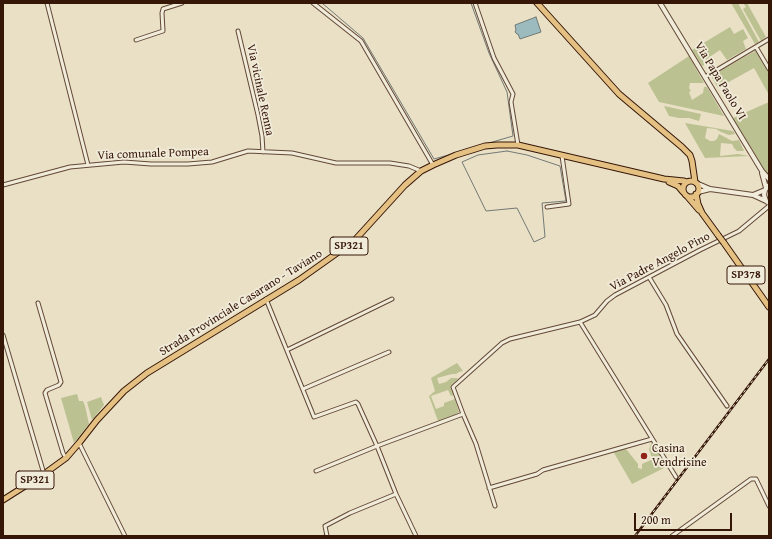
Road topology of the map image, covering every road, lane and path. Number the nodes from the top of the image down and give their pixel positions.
1 (47, 3) edge
2 (182, 3) edge
3 (313, 3) edge
4 (475, 3) edge
5 (537, 3) edge
6 (660, 3) edge
7 (238, 31) dead end
8 (769, 39) edge
9 (136, 40) dead end
10 (756, 47) junction
11 (769, 69) edge
12 (705, 77) junction
13 (518, 145) junction
14 (263, 152) junction
15 (562, 156) junction
16 (88, 165) junction
17 (433, 165) junction
18 (421, 171) junction
19 (762, 171) junction
20 (664, 179) junction
21 (769, 179) edge
22 (692, 182) junction
23 (3, 184) edge
24 (766, 187) edge
25 (710, 189) junction
26 (697, 193) junction
27 (685, 194) junction
28 (753, 195) junction
29 (768, 202) edge
30 (769, 206) edge
31 (547, 207) dead end
32 (702, 213) junction
33 (649, 277) junction
34 (266, 299) junction
35 (392, 299) dead end
36 (38, 303) dead end
37 (769, 307) edge
38 (580, 322) junction
39 (3, 335) edge
40 (287, 350) junction
41 (389, 352) dead end
42 (303, 389) junction
43 (726, 406) dead end
44 (463, 414) junction
45 (652, 439) junction
46 (79, 443) junction
47 (377, 446) junction
48 (66, 458) junction
49 (316, 471) dead end
50 (44, 474) junction
51 (676, 477) dead end
52 (489, 488) junction
53 (396, 494) junction
54 (3, 500) edge
55 (495, 506) dead end
56 (769, 506) edge
57 (125, 536) edge
58 (326, 536) edge
59 (416, 536) edge
60 (672, 536) edge

1 - 16 street
2 - 9 street
3 - 17 street
4 - 13 street
5 - 22 main road
6 - 12 street, Via Papa Paolo VI
7 - 14 street, Via vicinale Renna
8 - 10 street
10 - 11 street
10 - 12 street
12 - 19 street, Via Papa Paolo VI
13 - 15 main road, Strada Provinciale Casarano - Taviano / SP321
13 - 17 main road, Strada Provinciale Casarano - Taviano / SP321
14 - 16 street, Via comunale Pompea
14 - 18 street, Via comunale Pompea
15 - 20 main road, Strada Provinciale Casarano - Taviano / SP321
15 - 31 street
16 - 23 street, Via comunale Pompea
17 - 18 main road, Strada Provinciale Casarano - Taviano / SP321
18 - 34 main road, Strada Provinciale Casarano - Taviano / SP321
19 - 21 street, Via Papa Paolo VI
19 - 24 street, Via Papa Paolo VI
20 - 22 main road, Strada Provinciale Casarano - Taviano / SP321
20 - 27 main road
22 - 25 street
22 - 26 main road, SP378
22 - 27 main road
24 - 28 street
24 - 29 street, Via Papa Paolo VI
25 - 26 street
25 - 28 street
26 - 27 main road
26 - 32 main road, SP378
27 - 32 main road, SP378
28 - 29 street
30 - 33 street, Via Padre Angelo Pino
32 - 37 main road, SP378, bridge
33 - 38 street, Via Padre Angelo Pino
33 - 43 street
34 - 40 street
34 - 46 main road, Strada Provinciale Casarano - Taviano / SP321
35 - 40 street
36 - 48 street
38 - 44 street, Via Padre Angelo Pino
38 - 45 street
39 - 50 street
40 - 42 street
41 - 42 street
42 - 47 street
44 - 47 street
44 - 52 street
45 - 51 street
45 - 52 street
46 - 48 main road, Strada Provinciale Casarano - Taviano / SP321
46 - 57 street
47 - 49 street
47 - 53 street
48 - 50 main road, Strada Provinciale Casarano - Taviano / SP321
50 - 54 main road, Strada Provinciale Casarano - Taviano / SP321
52 - 55 street
53 - 58 street
53 - 59 street
56 - 60 street

